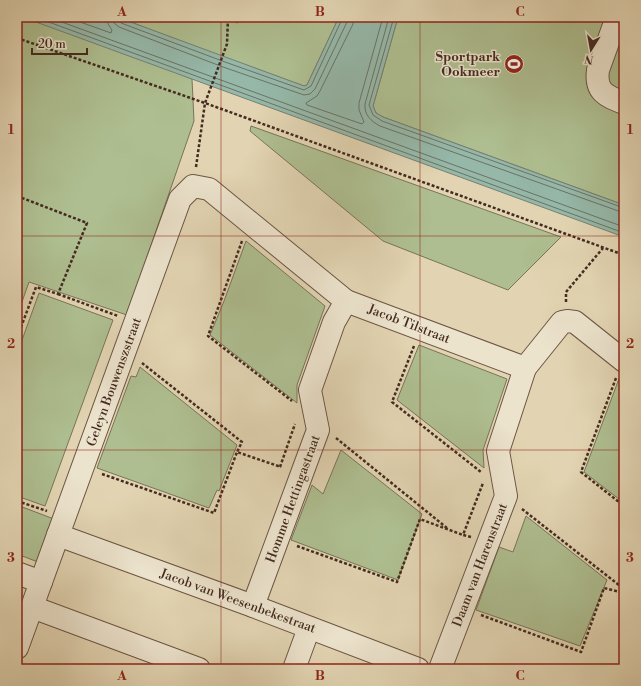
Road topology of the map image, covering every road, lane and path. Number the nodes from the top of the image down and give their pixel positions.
1 (228, 17) edge
2 (617, 17) edge
3 (17, 38) edge
4 (205, 103) junction
5 (624, 103) edge
6 (193, 186) junction
7 (17, 196) edge
8 (253, 225) junction
9 (604, 248) junction
10 (624, 255) edge
11 (58, 294) junction
12 (346, 301) junction
13 (567, 321) junction
14 (135, 322) junction
15 (420, 329) junction
16 (17, 338) edge
17 (125, 350) junction
18 (623, 361) edge
19 (525, 368) junction
20 (295, 404) dead end
21 (306, 423) junction
22 (238, 452) junction
23 (280, 467) junction
24 (83, 468) junction
25 (302, 475) junction
26 (486, 475) dead end
27 (483, 483) dead end
28 (506, 496) junction
29 (17, 501) edge
30 (624, 506) edge
31 (61, 526) junction
32 (449, 530) junction
33 (463, 535) junction
34 (278, 539) junction
35 (488, 541) junction
36 (17, 573) edge
37 (41, 582) junction
38 (624, 589) edge
39 (624, 593) edge
40 (253, 606) junction
41 (32, 607) junction
42 (463, 609) junction
43 (310, 628) junction
44 (17, 648) edge
45 (199, 669) edge
46 (294, 669) edge
47 (418, 669) edge
48 (440, 669) edge

1 - 4 path
2 - 5 street
3 - 4 path
4 - 6 path
4 - 9 path
6 - 8 street, Jacob Tilstraat
6 - 14 street, Geleyn Bouwenszstraat
7 - 11 path
8 - 12 street, Jacob Tilstraat
8 - 20 path
9 - 10 path
9 - 13 path
11 - 14 path
11 - 16 path
12 - 15 street, Jacob Tilstraat
12 - 21 street, Homme Hettingastraat
13 - 18 street
13 - 19 street
14 - 17 street, Geleyn Bouwenszstraat
15 - 19 street, Jacob Tilstraat
15 - 26 path
17 - 22 path
17 - 24 street, Geleyn Bouwenszstraat
18 - 30 path
19 - 28 street, Daam van Harenstraat
21 - 23 path
21 - 25 street, Homme Hettingastraat
21 - 32 path
22 - 23 path
22 - 24 path
23 - 25 path
24 - 31 street, Geleyn Bouwenszstraat
25 - 34 street, Homme Hettingastraat
27 - 33 path
28 - 35 street, Daam van Harenstraat
28 - 38 path
29 - 31 path
31 - 37 street, Geleyn Bouwenszstraat
31 - 40 street, Jacob van Weesenbekestraat
32 - 33 path
32 - 34 path
33 - 35 path
34 - 40 street, Homme Hettingastraat
35 - 42 street, Daam van Harenstraat
36 - 37 street
37 - 41 street, Geleyn Bouwenszstraat
39 - 42 path
40 - 43 street, Jacob van Weesenbekestraat
41 - 44 street, Geleyn Bouwenszstraat
41 - 45 street
42 - 48 street, Daam van Harenstraat
43 - 46 street
43 - 47 street, Jacob van Weesenbekestraat

